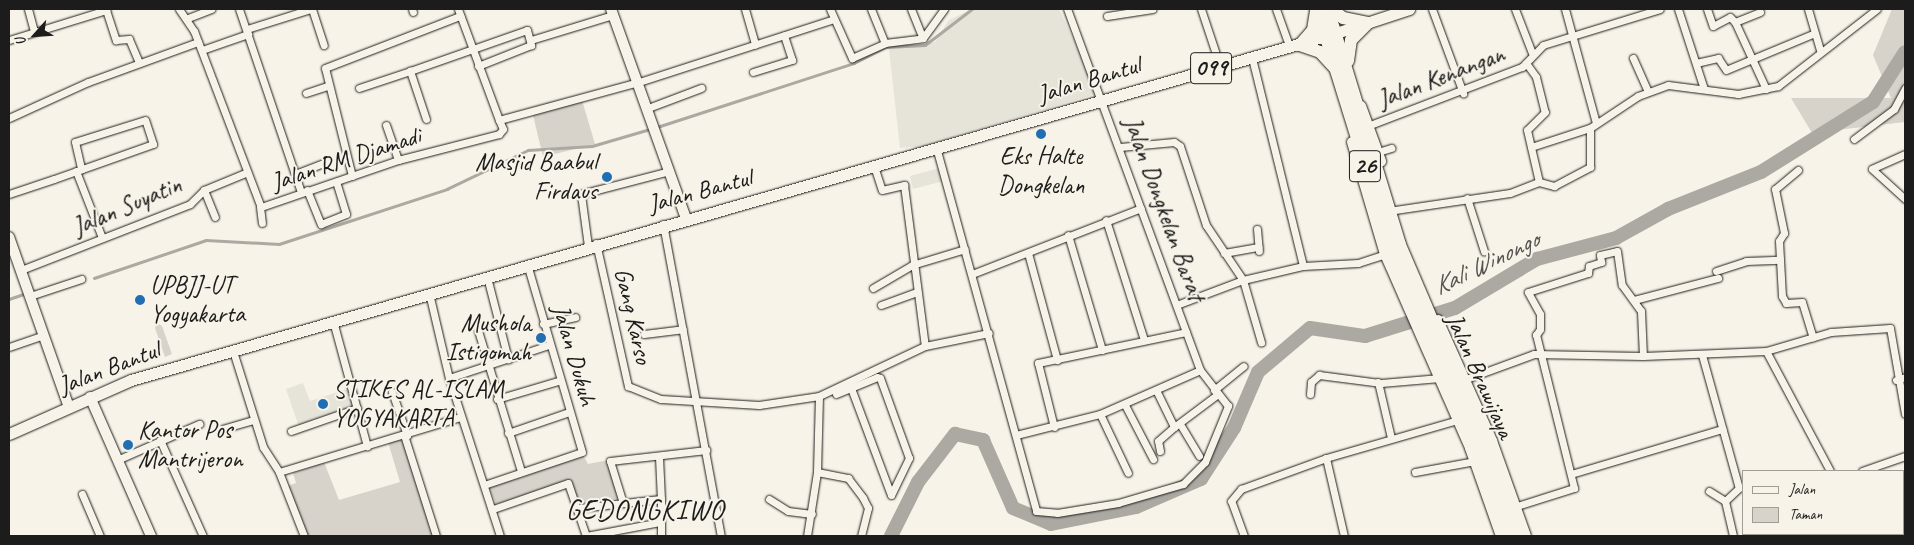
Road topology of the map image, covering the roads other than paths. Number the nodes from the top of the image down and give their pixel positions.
1 (28, 9) edge
2 (179, 9) edge
3 (211, 9) edge
4 (239, 9) edge
5 (311, 9) edge
6 (458, 9) edge
7 (745, 9) edge
8 (830, 9) edge
9 (871, 9) edge
10 (911, 9) edge
11 (944, 9) edge
12 (1067, 9) edge
13 (1152, 9) edge
14 (1201, 9) edge
15 (1276, 9) edge
16 (1317, 9) edge
17 (1330, 9) edge
18 (1409, 9) edge
19 (1432, 9) edge
20 (1515, 9) edge
21 (1565, 9) edge
22 (1660, 9) edge
23 (1678, 9) edge
24 (1707, 9) edge
25 (1808, 9) edge
26 (1877, 9) edge
27 (285, 12) edge
28 (612, 12) edge
29 (1760, 12) dead end
30 (460, 16) junction
31 (1107, 16) dead end
32 (188, 18) junction
33 (834, 19) junction
34 (1735, 22) junction
35 (1368, 23) junction
36 (248, 31) junction
37 (34, 32) junction
38 (1815, 33) junction
39 (1572, 34) junction
40 (784, 35) junction
41 (1327, 36) junction
42 (923, 38) junction
43 (9, 40) edge
44 (531, 40) junction
45 (198, 42) junction
46 (885, 43) junction
47 (324, 45) dead end
48 (755, 45) junction
49 (1295, 46) junction
50 (472, 48) junction
51 (202, 50) junction
52 (1820, 50) junction
53 (1532, 53) junction
54 (1252, 58) junction
55 (1633, 58) dead end
56 (1753, 59) junction
57 (1696, 63) junction
58 (139, 64) junction
59 (1526, 64) junction
60 (478, 66) junction
61 (1220, 66) junction
62 (1343, 70) junction
63 (410, 72) junction
64 (753, 72) dead end
65 (638, 82) junction
66 (327, 86) junction
67 (359, 88) dead end
68 (701, 88) dead end
69 (1905, 88) edge
70 (1704, 89) junction
71 (1766, 89) junction
72 (1648, 91) junction
73 (306, 93) dead end
74 (1463, 93) junction
75 (1350, 97) junction
76 (1104, 99) junction
77 (648, 108) junction
78 (9, 118) edge
79 (426, 119) dead end
80 (499, 120) junction
81 (386, 125) dead end
82 (1370, 125) junction
83 (1593, 126) junction
84 (1854, 140) dead end
85 (936, 147) junction
86 (1120, 147) junction
87 (1531, 147) junction
88 (1392, 148) dead end
89 (1378, 152) junction
90 (1905, 154) edge
91 (398, 160) junction
92 (327, 162) dead end
93 (874, 166) junction
94 (78, 170) junction
95 (1798, 170) dead end
96 (670, 171) junction
97 (245, 173) junction
98 (295, 174) junction
99 (352, 176) junction
100 (336, 182) junction
101 (1540, 182) junction
102 (204, 190) junction
103 (304, 191) junction
104 (9, 194) edge
105 (1904, 196) edge
106 (1467, 198) junction
107 (260, 206) junction
108 (1141, 208) junction
109 (1395, 210) junction
110 (215, 218) dead end
111 (686, 219) junction
112 (1106, 220) junction
113 (262, 223) dead end
114 (663, 224) junction
115 (1257, 229) dead end
116 (101, 235) junction
117 (1068, 235) junction
118 (9, 237) edge
119 (1403, 244) junction
120 (592, 245) junction
121 (965, 249) junction
122 (1484, 251) dead end
123 (1028, 253) junction
124 (1224, 253) junction
125 (1385, 254) junction
126 (1780, 260) junction
127 (527, 264) junction
128 (912, 265) junction
129 (1303, 266) junction
130 (21, 270) junction
131 (972, 274) junction
132 (487, 277) junction
133 (81, 279) dead end
134 (1243, 280) junction
135 (874, 288) dead end
136 (1413, 291) junction
137 (916, 292) junction
138 (429, 293) junction
139 (30, 296) junction
140 (1634, 300) junction
141 (1178, 304) junction
142 (881, 305) dead end
143 (575, 317) dead end
144 (333, 321) junction
145 (476, 324) dead end
146 (543, 324) junction
147 (683, 329) junction
148 (1186, 332) junction
149 (644, 334) dead end
150 (989, 334) junction
151 (44, 335) junction
152 (1813, 337) junction
153 (1144, 340) junction
154 (1261, 342) dead end
155 (549, 345) junction
156 (925, 346) junction
157 (9, 347) edge
158 (1102, 350) junction
159 (233, 351) junction
160 (1766, 351) junction
161 (1544, 354) junction
162 (1702, 355) junction
163 (1643, 356) junction
164 (1443, 357) junction
165 (508, 359) junction
166 (1058, 360) junction
167 (487, 365) junction
168 (1244, 366) dead end
169 (1200, 370) junction
170 (1905, 377) edge
171 (449, 378) junction
172 (1440, 378) junction
173 (1466, 379) junction
174 (558, 380) junction
175 (1896, 380) junction
176 (1378, 382) junction
177 (851, 388) junction
178 (392, 392) dead end
179 (831, 392) junction
180 (1157, 392) junction
181 (1216, 392) junction
182 (1310, 394) dead end
183 (819, 396) junction
184 (90, 397) junction
185 (498, 399) junction
186 (696, 404) junction
187 (1125, 405) junction
188 (69, 406) junction
189 (356, 408) junction
190 (569, 412) junction
191 (1100, 414) junction
192 (1905, 414) edge
193 (460, 417) junction
194 (254, 420) junction
195 (1458, 420) junction
196 (199, 424) dead end
197 (1177, 425) junction
198 (1054, 427) junction
199 (222, 428) dead end
200 (1722, 429) junction
201 (291, 431) dead end
202 (508, 433) junction
203 (9, 434) edge
204 (405, 435) junction
205 (1016, 435) junction
206 (1391, 438) junction
207 (160, 440) junction
208 (367, 446) junction
209 (706, 450) junction
210 (1160, 451) dead end
211 (1199, 456) dead end
212 (1905, 456) edge
213 (659, 457) junction
214 (1326, 458) junction
215 (1153, 459) dead end
216 (117, 460) junction
217 (1475, 461) junction
218 (1829, 470) edge
219 (1865, 470) edge
220 (521, 471) junction
221 (279, 472) junction
222 (817, 472) junction
223 (1415, 472) dead end
224 (1128, 473) dead end
225 (1571, 474) junction
226 (484, 485) junction
227 (1709, 491) dead end
228 (82, 494) dead end
229 (661, 499) junction
230 (769, 499) dead end
231 (1725, 501) junction
232 (623, 503) junction
233 (1517, 506) junction
234 (579, 508) junction
235 (493, 509) junction
236 (812, 514) junction
237 (660, 522) junction
238 (149, 535) edge
239 (100, 536) edge
240 (202, 536) edge
241 (304, 536) edge
242 (436, 536) edge
243 (500, 536) edge
244 (586, 536) edge
245 (661, 536) edge
246 (721, 536) edge
247 (807, 536) edge
248 (861, 536) edge
249 (1244, 536) edge
250 (1344, 536) edge
251 (1501, 536) edge
252 (1509, 536) edge
253 (1520, 536) edge
254 (1526, 536) edge
255 (1733, 536) edge

1 - 37 street
2 - 32 street, Jalan RM Djamadi
3 - 32 street
4 - 36 street
5 - 27 street
5 - 47 street
6 - 30 street
7 - 48 street
8 - 33 street
9 - 46 street
10 - 42 street
11 - 42 street
12 - 76 street, Jalan Dongkelan Barat
13 - 31 street
14 - 61 street
15 - 49 street
16 - 41 highway
16 - 49 highway
17 - 35 highway
17 - 41 highway
18 - 35 main road, Jalan Bantul
19 - 74 street
20 - 53 street
21 - 39 street
22 - 39 street, Jalan Kenangan
23 - 57 street
24 - 34 street
25 - 38 street
26 - 52 street
27 - 36 street
28 - 44 street
28 - 65 street
29 - 34 street
30 - 50 street
30 - 66 street
32 - 45 street, Jalan RM Djamadi
33 - 40 street
33 - 46 street
34 - 56 street
35 - 41 main road, Jalan Bantul
35 - 62 highway
36 - 51 street
36 - 98 street
37 - 43 street
37 - 58 street
38 - 52 street
38 - 56 street
39 - 53 street, Jalan Kenangan
39 - 83 street
40 - 48 street
40 - 64 street
41 - 49 main road, Jalan Bantul / 099
41 - 62 highway, Jalan Brawijaya / 26
42 - 46 street
44 - 50 street
44 - 60 street
45 - 51 street, Jalan RM Djamadi
45 - 58 street
48 - 65 street
49 - 54 main road, Jalan Bantul / 099
49 - 62 highway
50 - 60 street
50 - 63 street
51 - 97 street, Jalan RM Djamadi
52 - 71 street
53 - 59 street, Jalan Kenangan
54 - 61 main road, Jalan Bantul / 099
54 - 129 street
55 - 72 street
56 - 57 street
56 - 71 street
57 - 70 street
58 - 78 street
59 - 74 street, Jalan Kenangan
59 - 87 street
60 - 80 street
61 - 76 main road, Jalan Bantul / 099
62 - 75 highway, Jalan Brawijaya / 26
63 - 67 street
63 - 79 street
65 - 77 street
65 - 80 street
66 - 73 street
66 - 99 street
68 - 77 street
69 - 84 street
70 - 71 street
70 - 72 street
72 - 83 street
74 - 82 street, Jalan Kenangan
75 - 82 street
75 - 119 highway, Jalan Brawijaya / 26
75 - 125 street
75 - 136 highway, Jalan Brawijaya / 26
76 - 85 main road, Jalan Bantul
76 - 86 street, Jalan Dongkelan Barat
77 - 96 street
80 - 91 street, Jalan RM Djamadi
81 - 91 street
82 - 89 street
83 - 87 street
83 - 101 street
85 - 93 main road, Jalan Bantul
85 - 121 street
86 - 108 street, Jalan Dongkelan Barat
86 - 124 street
87 - 101 street
88 - 89 street
89 - 109 street
90 - 105 street
91 - 99 street, Jalan RM Djamadi
92 - 98 street
93 - 111 main road, Jalan Bantul
93 - 128 street
94 - 94 street
94 - 104 street
94 - 116 street
95 - 126 street
96 - 111 street
96 - 120 street
97 - 102 street, Jalan Suyatin
97 - 107 street, Jalan RM Djamadi
98 - 103 street
99 - 100 street, Jalan RM Djamadi
100 - 103 street, Jalan RM Djamadi
100 - 103 street
101 - 106 street
102 - 110 street
102 - 116 street, Jalan Suyatin
103 - 107 street, Jalan RM Djamadi
106 - 109 street
106 - 122 street
107 - 113 street
108 - 112 street
108 - 141 street, Jalan Dongkelan Barat
109 - 119 street
111 - 114 main road, Jalan Bantul
112 - 117 street
112 - 153 street
114 - 120 main road, Jalan Bantul
114 - 147 street
115 - 124 street
116 - 130 street, Jalan Suyatin
117 - 123 street
117 - 158 street
118 - 130 street
119 - 136 highway, Jalan Brawijaya / 26
120 - 127 main road, Jalan Bantul
120 - 186 street, Gang Karso
121 - 128 street
121 - 131 street
123 - 131 street
123 - 166 street
124 - 134 street
125 - 129 street
125 - 136 street
126 - 140 street
126 - 152 street
127 - 132 main road, Jalan Bantul
127 - 146 street, Jalan Dukuh
128 - 135 street
128 - 137 street
129 - 134 street
130 - 139 street
131 - 150 street
132 - 138 main road, Jalan Bantul
132 - 165 street
133 - 139 street
134 - 141 street
134 - 154 street
136 - 164 highway, Jalan Brawijaya / 26
136 - 164 street
137 - 142 street
137 - 156 street
138 - 144 main road, Jalan Bantul
138 - 171 street
139 - 151 street
140 - 161 street
140 - 163 street
141 - 148 street, Jalan Dongkelan Barat
143 - 146 street
144 - 159 main road, Jalan Bantul
144 - 189 street
145 - 167 street
146 - 155 street, Jalan Dukuh
147 - 149 street
147 - 186 street
148 - 153 street
148 - 169 street, Jalan Dongkelan Barat
150 - 156 street
150 - 205 street
151 - 157 street
151 - 188 street
152 - 160 street
152 - 175 street
153 - 158 street
155 - 165 street
155 - 174 street, Jalan Dukuh
156 - 179 street
158 - 166 street
159 - 184 main road, Jalan Bantul
159 - 194 street
160 - 162 street
160 - 218 street
161 - 163 street
161 - 173 street
161 - 225 street
162 - 163 street
162 - 200 street
164 - 172 street
164 - 173 street
164 - 252 highway, Jalan Brawijaya / 26
164 - 253 highway, Jalan Brawijaya / 26
165 - 167 street
166 - 198 street
167 - 171 street
167 - 185 street
168 - 181 street
169 - 180 street
169 - 181 street, Jalan Dongkelan Barat
170 - 175 street
171 - 193 street
172 - 176 street
172 - 195 street
173 - 233 street
174 - 185 street
174 - 190 street, Jalan Dukuh
175 - 192 street
176 - 182 street
176 - 206 street
177 - 177 street
177 - 179 street
178 - 204 street
179 - 183 street
180 - 187 street
180 - 197 street
181 - 197 street
181 - 205 street
183 - 186 street
183 - 222 street
184 - 188 main road, Jalan Bantul
184 - 216 street
185 - 202 street
186 - 209 street
187 - 191 street
187 - 215 street
188 - 203 main road, Jalan Bantul
189 - 201 street
189 - 208 street
190 - 202 street
190 - 220 street, Jalan Dukuh
191 - 198 street
191 - 224 street
193 - 204 street
193 - 226 street
194 - 199 street
194 - 221 street
195 - 206 street
195 - 217 street
196 - 207 street
197 - 210 street
197 - 211 street
198 - 205 street
200 - 225 street
200 - 231 street
202 - 220 street
204 - 208 street
204 - 242 street
206 - 214 street
207 - 216 street
207 - 240 street
208 - 221 street
209 - 213 street
209 - 246 street
212 - 219 street
213 - 229 street
213 - 232 street
214 - 249 street
214 - 250 street
216 - 238 street
217 - 223 street
217 - 251 street
220 - 226 street
221 - 241 street
222 - 236 street
222 - 248 street
225 - 233 street
226 - 235 street
227 - 231 street
228 - 239 street
229 - 232 street
229 - 237 street
230 - 236 street
231 - 255 street
232 - 234 street
233 - 254 street
234 - 235 street
234 - 244 street
235 - 243 street
236 - 247 street
237 - 244 street
237 - 245 street

